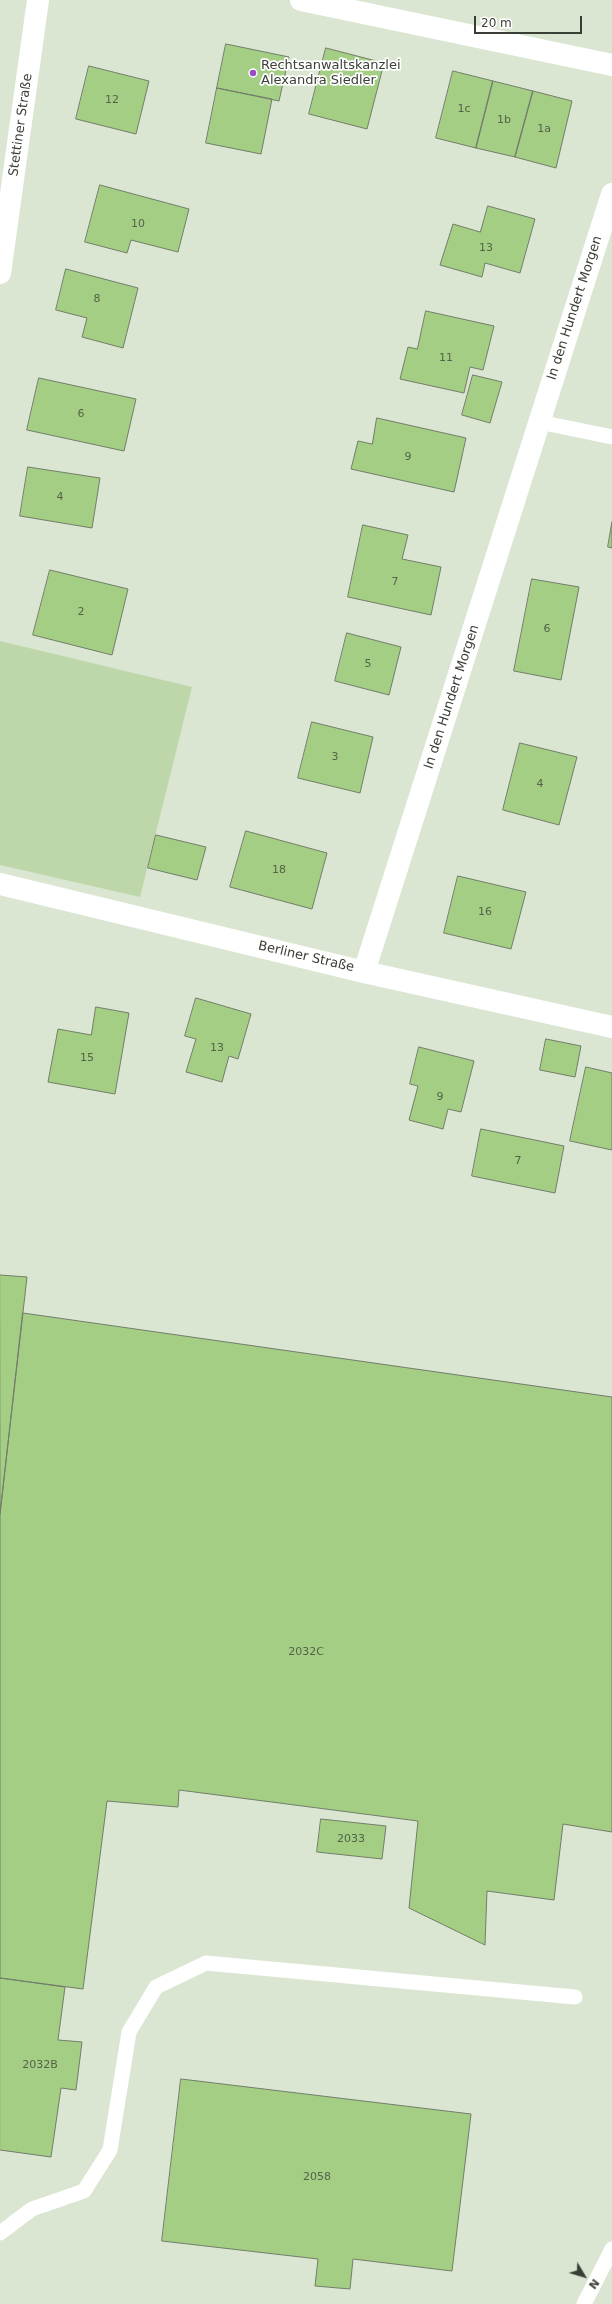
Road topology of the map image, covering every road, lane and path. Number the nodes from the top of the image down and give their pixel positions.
1 (38, 0) edge
2 (301, 0) edge
3 (612, 65) edge
4 (612, 194) edge
5 (0, 273) edge
6 (539, 422) junction
7 (612, 437) edge
8 (0, 884) edge
9 (364, 972) junction
10 (612, 1026) edge
11 (575, 1997) dead end
12 (0, 2233) edge
13 (612, 2249) edge
14 (584, 2304) edge

1 - 5 street, Stettiner Straße
2 - 3 street
4 - 6 street, In den Hundert Morgen
6 - 7 lane
6 - 9 street, In den Hundert Morgen
8 - 9 street, Berliner Straße
9 - 10 street, Berliner Straße
11 - 12 lane
13 - 14 lane

